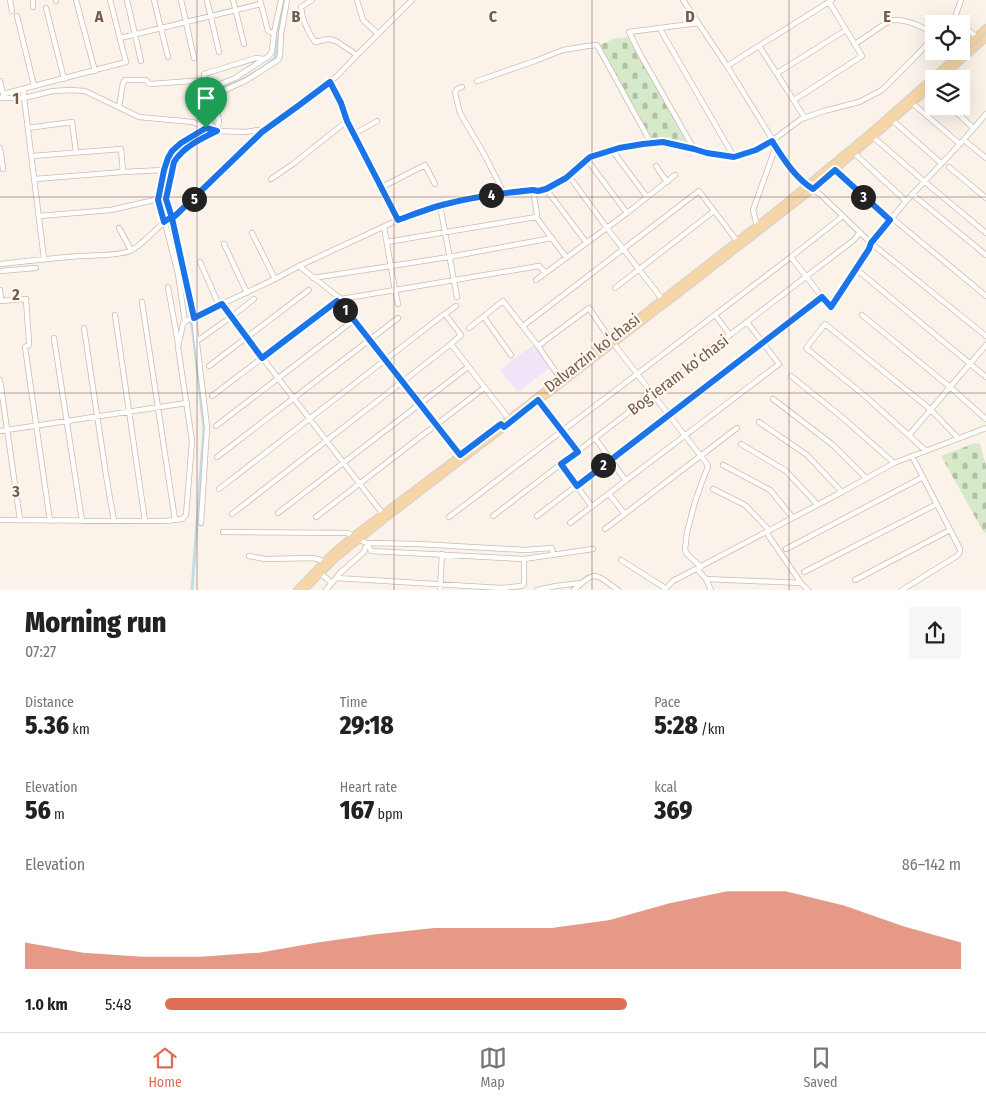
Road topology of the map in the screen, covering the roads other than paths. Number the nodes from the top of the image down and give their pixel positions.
1 (10, 0) edge
2 (32, 0) edge
3 (76, 0) edge
4 (110, 0) edge
5 (127, 0) edge
6 (154, 0) edge
7 (181, 0) edge
8 (207, 0) edge
9 (233, 0) edge
10 (281, 0) edge
11 (287, 0) edge
12 (312, 0) edge
13 (357, 0) edge
14 (412, 0) edge
15 (684, 0) edge
16 (961, 0) edge
17 (830, 1) edge
18 (261, 2) edge
19 (34, 7) dead end
20 (46, 8) dead end
21 (236, 10) junction
22 (12, 11) dead end
23 (956, 15) edge
24 (17, 16) dead end
25 (210, 16) junction
26 (186, 22) junction
27 (698, 23) junction
28 (160, 28) junction
29 (925, 28) edge
30 (986, 28) edge
31 (660, 29) junction
32 (846, 30) junction
33 (970, 31) edge
34 (274, 33) junction
35 (135, 34) junction
36 (378, 34) junction
37 (977, 37) junction
38 (120, 38) junction
39 (985, 40) edge
40 (244, 44) dead end
41 (855, 44) junction
42 (760, 46) junction
43 (925, 47) edge
44 (219, 52) dead end
45 (357, 55) junction
46 (168, 57) dead end
47 (194, 58) dead end
48 (264, 59) junction
49 (142, 61) dead end
50 (727, 66) junction
51 (950, 70) edge
52 (94, 71) junction
53 (777, 73) junction
54 (64, 79) junction
55 (205, 80) junction
56 (0, 81) edge
57 (477, 81) dead end
58 (330, 82) junction
59 (34, 86) junction
60 (462, 87) dead end
61 (23, 89) junction
62 (210, 93) junction
63 (925, 93) edge
64 (0, 98) edge
65 (24, 98) junction
66 (794, 100) junction
67 (912, 103) junction
68 (119, 107) junction
69 (986, 114) edge
70 (960, 115) edge
71 (805, 118) junction
72 (892, 120) junction
73 (347, 121) junction
74 (377, 122) dead end
75 (28, 128) junction
76 (206, 128) junction
77 (974, 128) junction
78 (216, 131) junction
79 (262, 132) junction
80 (354, 134) junction
81 (873, 137) junction
82 (964, 140) junction
83 (772, 141) junction
84 (651, 144) junction
85 (960, 144) junction
86 (776, 146) junction
87 (0, 148) edge
88 (694, 149) junction
89 (614, 150) junction
90 (76, 152) junction
91 (854, 153) junction
92 (32, 156) junction
93 (734, 157) junction
94 (986, 158) edge
95 (941, 163) junction
96 (591, 164) dead end
97 (656, 166) dead end
98 (949, 167) dead end
99 (3, 169) dead end
100 (164, 170) junction
101 (835, 170) junction
102 (123, 172) junction
103 (675, 175) dead end
104 (569, 176) junction
105 (35, 179) junction
106 (271, 179) dead end
107 (667, 182) junction
108 (924, 182) junction
109 (435, 184) dead end
110 (810, 187) junction
111 (382, 188) junction
112 (546, 189) junction
113 (533, 190) junction
114 (504, 193) junction
115 (913, 194) junction
116 (647, 197) junction
117 (986, 198) edge
118 (158, 200) junction
119 (906, 201) junction
120 (440, 205) junction
121 (714, 212) junction
122 (627, 213) junction
123 (39, 216) junction
124 (536, 216) junction
125 (843, 216) junction
126 (172, 218) junction
127 (891, 219) junction
128 (398, 220) junction
129 (165, 221) junction
130 (757, 226) junction
131 (384, 227) junction
132 (120, 228) dead end
133 (606, 228) junction
134 (445, 232) junction
135 (860, 232) junction
136 (252, 233) dead end
137 (986, 233) edge
138 (552, 238) junction
139 (737, 240) junction
140 (387, 242) junction
141 (586, 242) junction
142 (871, 243) junction
143 (224, 244) dead end
144 (623, 249) junction
145 (131, 250) junction
146 (449, 256) junction
147 (986, 256) edge
148 (566, 257) junction
149 (791, 257) junction
150 (44, 259) junction
151 (200, 262) dead end
152 (0, 264) edge
153 (299, 266) junction
154 (391, 266) junction
155 (36, 268) dead end
156 (639, 269) junction
157 (856, 269) junction
158 (0, 271) edge
159 (546, 272) junction
160 (806, 276) junction
161 (313, 278) junction
162 (275, 279) junction
163 (536, 280) dead end
164 (454, 281) junction
165 (168, 286) dead end
166 (615, 288) dead end
167 (0, 290) edge
168 (309, 290) dead end
169 (396, 290) junction
170 (247, 293) junction
171 (986, 296) edge
172 (456, 297) dead end
173 (822, 297) junction
174 (254, 299) dead end
175 (662, 299) junction
176 (1, 300) edge
177 (142, 302) dead end
178 (220, 304) junction
179 (398, 304) dead end
180 (456, 306) dead end
181 (114, 314) dead end
182 (445, 314) junction
183 (715, 314) junction
184 (862, 315) dead end
185 (231, 317) junction
186 (484, 317) junction
187 (194, 318) junction
188 (398, 318) dead end
189 (641, 319) junction
190 (354, 320) junction
191 (186, 322) junction
192 (747, 322) junction
193 (523, 326) junction
194 (84, 328) dead end
195 (460, 335) junction
196 (730, 335) junction
197 (986, 336) edge
198 (54, 338) dead end
199 (246, 338) junction
200 (369, 339) junction
201 (197, 341) junction
202 (612, 341) junction
203 (764, 343) junction
204 (451, 344) junction
205 (986, 345) edge
206 (538, 346) junction
207 (178, 347) junction
208 (512, 355) dead end
209 (262, 358) junction
210 (385, 360) junction
211 (970, 363) junction
212 (209, 366) dead end
213 (468, 367) junction
214 (638, 373) junction
215 (791, 376) dead end
216 (986, 376) edge
217 (278, 378) junction
218 (560, 378) junction
219 (0, 380) edge
220 (402, 382) junction
221 (950, 387) junction
222 (484, 388) junction
223 (654, 394) junction
224 (212, 396) dead end
225 (294, 399) junction
226 (773, 399) dead end
227 (538, 400) junction
228 (187, 403) junction
229 (420, 404) junction
230 (158, 407) junction
231 (930, 409) junction
232 (129, 412) junction
233 (670, 414) junction
234 (98, 417) junction
235 (508, 418) junction
236 (310, 419) junction
237 (986, 419) edge
238 (67, 422) junction
239 (760, 422) dead end
240 (436, 425) junction
241 (503, 425) junction
242 (37, 426) junction
243 (216, 426) dead end
244 (737, 428) dead end
245 (986, 428) edge
246 (7, 430) junction
247 (0, 431) edge
248 (562, 431) junction
249 (685, 435) junction
250 (909, 435) junction
251 (595, 438) junction
252 (958, 438) junction
253 (326, 441) junction
254 (741, 444) dead end
255 (926, 451) junction
256 (578, 452) junction
257 (460, 455) junction
258 (701, 456) junction
259 (912, 456) junction
260 (217, 457) dead end
261 (611, 459) junction
262 (344, 463) junction
263 (894, 463) junction
264 (561, 464) junction
265 (722, 464) dead end
266 (923, 477) junction
267 (866, 478) junction
268 (626, 480) junction
269 (360, 484) junction
270 (577, 486) junction
271 (218, 489) dead end
272 (713, 490) dead end
273 (842, 492) junction
274 (609, 494) junction
275 (937, 504) junction
276 (818, 505) junction
277 (592, 506) junction
278 (278, 513) dead end
279 (232, 514) dead end
280 (383, 514) junction
281 (625, 514) junction
282 (493, 516) dead end
283 (536, 516) dead end
284 (316, 517) dead end
285 (449, 517) dead end
286 (793, 518) junction
287 (0, 520) edge
288 (20, 520) junction
289 (50, 520) junction
290 (82, 520) junction
291 (175, 520) junction
292 (114, 521) junction
293 (145, 521) junction
294 (201, 523) dead end
295 (570, 523) dead end
296 (605, 529) dead end
297 (950, 530) junction
298 (767, 531) junction
299 (222, 532) dead end
300 (355, 539) junction
301 (367, 543) junction
302 (593, 549) dead end
303 (786, 549) dead end
304 (442, 554) junction
305 (554, 555) junction
306 (249, 556) dead end
307 (334, 556) junction
308 (524, 559) junction
309 (621, 560) dead end
310 (324, 562) junction
311 (699, 568) junction
312 (804, 572) dead end
313 (320, 573) junction
314 (336, 578) junction
315 (706, 579) junction
316 (855, 580) dead end
317 (332, 583) junction
318 (581, 583) junction
319 (801, 583) junction
320 (440, 587) edge
321 (617, 589) edge
322 (664, 589) edge
323 (297, 590) edge
324 (304, 590) edge
325 (326, 590) edge
326 (537, 590) edge
327 (574, 590) edge
328 (711, 590) edge
329 (808, 590) edge
330 (902, 590) edge

1 - 22 street
2 - 19 street
3 - 52 street
4 - 38 street
5 - 35 street
6 - 28 street
7 - 26 street
8 - 25 street
9 - 21 street
10 - 34 street
11 - 78 street
12 - 45 street
13 - 36 street
14 - 36 street
15 - 27 street
16 - 23 street
17 - 32 street
17 - 42 street
18 - 21 street
18 - 34 street
20 - 54 street
21 - 25 street
21 - 40 street
24 - 59 street
25 - 26 street
25 - 44 street
26 - 28 street
26 - 47 street
27 - 31 street
27 - 50 street
28 - 35 street
28 - 46 street
29 - 41 street
30 - 37 main road
31 - 88 street
31 - 93 street
32 - 41 street
32 - 53 street
33 - 37 street
34 - 48 street
35 - 38 street
35 - 49 street
36 - 45 street
37 - 110 main road
38 - 52 street
39 - 51 main road
41 - 66 street
42 - 50 street
42 - 53 street
43 - 71 street
45 - 58 street
48 - 55 street
48 - 62 street
50 - 83 street
52 - 54 street
53 - 66 street
54 - 59 street
55 - 62 street
55 - 68 street
56 - 61 street
57 - 84 street
58 - 73 street
58 - 79 street
59 - 61 street
60 - 114 street
61 - 65 street
62 - 76 street
63 - 67 main road
64 - 65 street
65 - 68 street
65 - 75 street
66 - 71 street
67 - 72 main road
67 - 85 street
68 - 76 street
69 - 77 street
70 - 77 street
71 - 83 street
72 - 81 main road
72 - 95 street
73 - 80 street
73 - 106 street
74 - 80 street
75 - 90 street
75 - 92 street
76 - 78 street
76 - 100 street
77 - 82 street
78 - 79 street
78 - 126 street
79 - 126 street
80 - 111 street
81 - 91 main road
81 - 108 street
82 - 85 street
82 - 94 street
83 - 86 street
83 - 93 street
84 - 88 street
84 - 89 street
85 - 95 street
86 - 110 street
86 - 130 street
87 - 99 street
88 - 93 street
89 - 104 street
89 - 116 street
90 - 92 street
90 - 102 street
91 - 101 main road
91 - 119 street
92 - 105 street
95 - 108 street
96 - 122 street
97 - 107 street
98 - 117 street
100 - 102 street
100 - 118 street
101 - 110 main road
101 - 127 street
102 - 105 street
103 - 107 street
104 - 112 street
104 - 133 street
105 - 123 street
107 - 116 street
108 - 115 street
108 - 137 street
109 - 111 street
110 - 125 street
110 - 130 main road, Dalvarzin koʻchasi
110 - 189 main road, Dalvarzin koʻchasi
111 - 128 street
112 - 113 street
112 - 141 street
113 - 114 street
113 - 124 street
114 - 120 street
115 - 119 street
115 - 147 street
116 - 122 street
118 - 123 street
118 - 129 street
119 - 127 street
120 - 128 street
120 - 134 street
121 - 139 street
121 - 144 street
121 - 156 street
122 - 133 street
123 - 150 street
124 - 134 street
124 - 138 street
125 - 135 street
125 - 149 street
126 - 129 street
126 - 187 street
127 - 142 street
127 - 171 street
128 - 131 street
129 - 145 street
129 - 191 street
130 - 139 main road, Dalvarzin koʻchasi
131 - 140 street
131 - 153 street
132 - 145 street
133 - 141 street
133 - 144 street
134 - 140 street
134 - 146 street
135 - 142 street
135 - 160 street, Bogʻieram koʻchasi
136 - 162 street
138 - 146 street
138 - 148 street
139 - 175 main road, Dalvarzin koʻchasi
140 - 154 street
141 - 148 street
142 - 157 street
142 - 197 street
143 - 170 street
144 - 156 street
144 - 193 street
145 - 150 street
146 - 154 street
146 - 164 street
148 - 159 street
149 - 160 street
149 - 183 street
150 - 152 street
151 - 178 street
153 - 161 street
153 - 162 street
154 - 161 street
154 - 169 street
155 - 158 street
156 - 166 street
156 - 175 street
157 - 173 street
157 - 211 street
159 - 163 street
159 - 164 street
160 - 173 street
160 - 192 street, Bogʻieram koʻchasi
161 - 169 street
162 - 170 street
164 - 169 street
164 - 172 street
165 - 207 street
167 - 176 street
168 - 199 street
169 - 179 street
170 - 178 street
173 - 203 street
174 - 185 street
175 - 189 main road, Dalvarzin koʻchasi
176 - 242 street
177 - 230 street
178 - 185 street
178 - 187 street
180 - 182 street
181 - 232 street
182 - 195 street
182 - 210 street
183 - 196 street
183 - 214 street
184 - 221 street
185 - 199 street
185 - 201 street
186 - 193 street
186 - 195 street
186 - 208 street
187 - 191 street
187 - 201 street
188 - 200 street
189 - 202 main road, Dalvarzin koʻchasi
190 - 200 street
190 - 209 street
190 - 217 street
191 - 207 street
192 - 196 street, Bogʻieram koʻchasi
192 - 203 street
193 - 206 street
194 - 234 street
195 - 204 street
196 - 223 street, Bogʻieram koʻchasi
198 - 238 street
199 - 209 street
199 - 212 street
200 - 210 street
200 - 225 street
201 - 294 street
202 - 206 street
202 - 214 street
202 - 218 main road, Dalvarzin koʻchasi
202 - 227 main road, Dalvarzin koʻchasi
203 - 233 street
203 - 249 street
204 - 213 street
204 - 220 street
205 - 211 street
206 - 218 street
207 - 228 street
209 - 217 street
209 - 224 street
210 - 220 street
210 - 236 street
211 - 216 street
211 - 221 street
213 - 222 street
213 - 229 street
214 - 223 street
214 - 248 street
215 - 263 street
217 - 225 street
217 - 243 street
218 - 235 main road, Dalvarzin koʻchasi
219 - 246 street
220 - 229 street
220 - 253 street
221 - 231 street
221 - 237 street
222 - 235 street
222 - 240 street
223 - 233 street
223 - 251 street, Bogʻieram koʻchasi
225 - 236 street
225 - 260 street
226 - 267 street
227 - 241 main road, Dalvarzin koʻchasi
227 - 248 street
228 - 230 street
228 - 291 street
229 - 240 street
229 - 262 street
230 - 232 street
230 - 291 street
231 - 250 street
231 - 250 street
231 - 252 street
232 - 234 street
232 - 293 street
233 - 249 street
233 - 261 street
234 - 238 street
234 - 292 street
235 - 241 main road, Dalvarzin koʻchasi
236 - 253 street
236 - 271 street
238 - 242 street
238 - 290 street
239 - 273 street
240 - 257 street
240 - 269 street
241 - 257 main road, Dalvarzin koʻchasi
241 - 300 main road, Dalvarzin koʻchasi
242 - 246 street
242 - 289 street
244 - 258 street
245 - 252 street
246 - 247 street
246 - 288 street
248 - 256 street
248 - 285 street
249 - 258 street
249 - 268 street
250 - 255 street
251 - 256 street, Bogʻieram koʻchasi
251 - 261 street
252 - 255 street
253 - 262 street
253 - 279 street
254 - 276 street
255 - 259 street
256 - 264 street, Bogʻieram koʻchasi
257 - 280 main road, Dalvarzin koʻchasi
258 - 281 street
258 - 311 street
259 - 263 street
259 - 266 street
261 - 268 street
261 - 270 street
262 - 269 street
262 - 278 street
263 - 267 street
264 - 270 street
264 - 282 street, Bogʻieram koʻchasi
265 - 286 street
266 - 275 street
266 - 303 street
267 - 273 street
268 - 274 street
269 - 280 street
269 - 284 street
270 - 277 street
270 - 283 street
272 - 298 street
273 - 276 street
274 - 277 street
274 - 281 street
275 - 297 street
275 - 312 street
276 - 286 street
277 - 295 street
280 - 300 main road, Dalvarzin koʻchasi
281 - 296 street
286 - 298 street
287 - 288 street
288 - 289 street
289 - 290 street
290 - 292 street
291 - 293 street
292 - 293 street
297 - 316 street
297 - 330 street
298 - 311 street
298 - 319 street
299 - 300 street
300 - 301 street
300 - 307 main road
301 - 304 street
301 - 305 street
301 - 314 street
302 - 305 street
304 - 308 street
304 - 320 street
305 - 308 street
306 - 310 street
307 - 310 main road
307 - 313 main road
308 - 320 street
309 - 322 street
310 - 323 main road
311 - 315 street
311 - 322 street
313 - 317 street
313 - 324 main road
314 - 317 street
314 - 320 street
315 - 319 street
315 - 328 street
317 - 325 street
318 - 321 street
318 - 326 street
318 - 327 street
319 - 329 street

